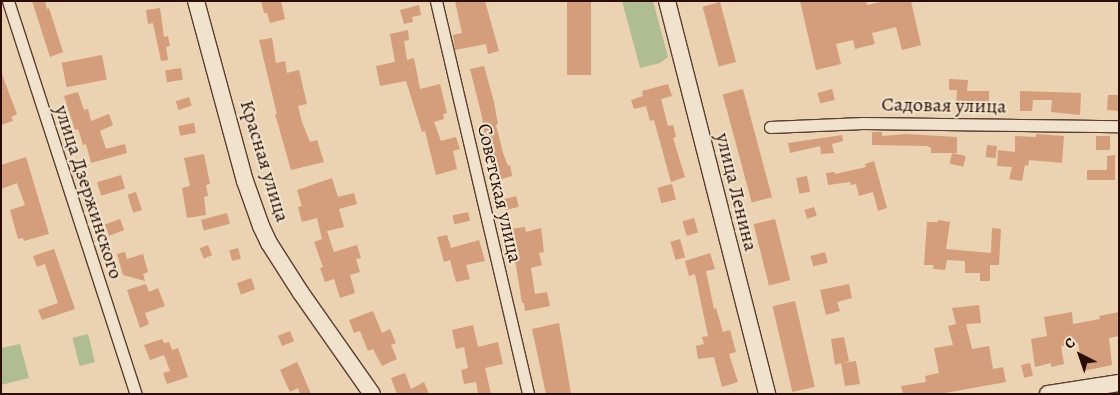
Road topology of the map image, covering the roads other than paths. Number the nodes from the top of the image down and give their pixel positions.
1 (8, 1) edge
2 (196, 1) edge
3 (436, 1) edge
4 (667, 1) edge
5 (1119, 126) edge
6 (770, 127) dead end
7 (1119, 383) edge
8 (136, 394) edge
9 (372, 394) edge
10 (528, 394) edge
11 (767, 394) edge
12 (1048, 394) edge

1 - 8 street, улица Дзержинского
2 - 9 street, Красная улица
3 - 10 street, Советская улица
4 - 11 street, улица Ленина
5 - 6 street, Садовая улица
7 - 12 street

